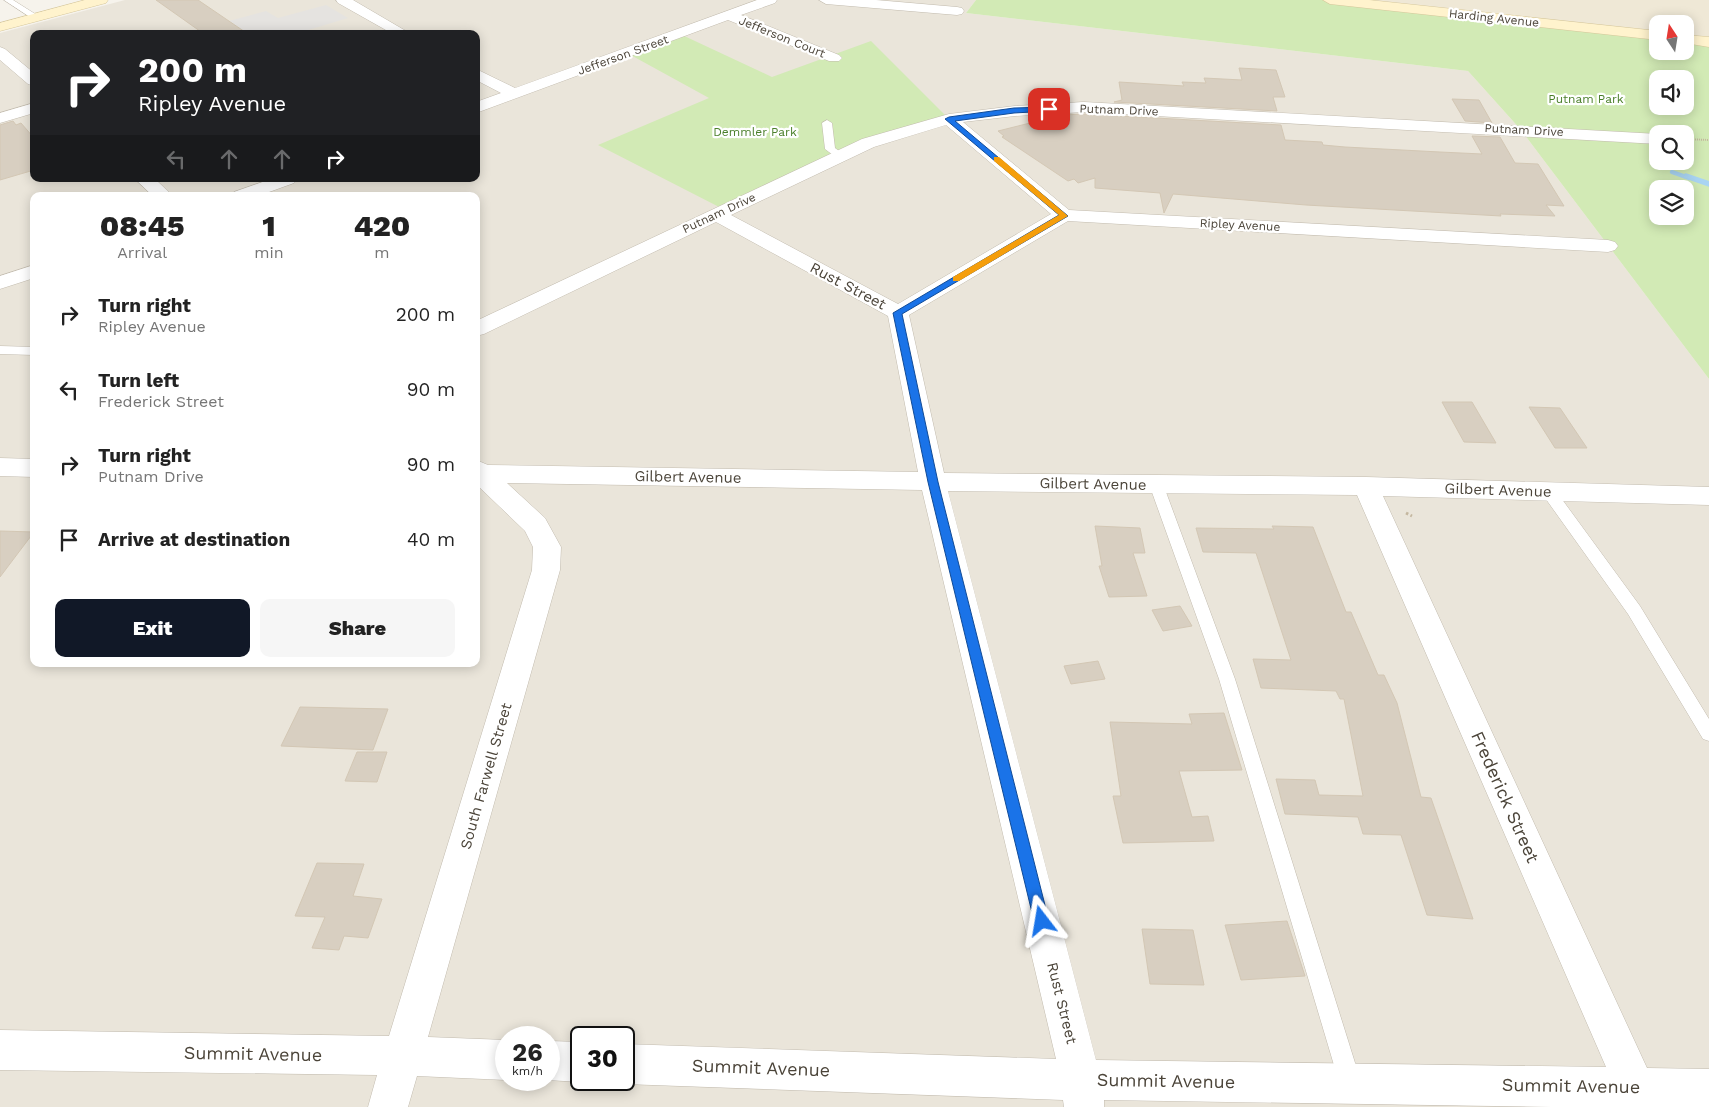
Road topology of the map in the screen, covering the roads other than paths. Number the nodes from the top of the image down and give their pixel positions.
1 (8, 0) edge
2 (343, 0) edge
3 (770, 0) edge
4 (826, 0) edge
5 (1330, 0) edge
6 (94, 1) edge
7 (0, 2) edge
8 (957, 11) dead end
9 (730, 16) junction
10 (36, 17) junction
11 (0, 27) edge
12 (397, 30) edge
13 (1649, 35) edge
14 (1694, 41) edge
15 (1709, 42) edge
16 (0, 52) edge
17 (834, 58) dead end
18 (480, 76) edge
19 (30, 78) edge
20 (514, 94) junction
21 (480, 107) edge
22 (30, 109) edge
23 (0, 118) edge
24 (949, 119) junction
25 (827, 123) dead end
26 (1649, 139) edge
27 (840, 156) junction
28 (148, 182) edge
29 (280, 182) edge
30 (159, 192) edge
31 (252, 192) edge
32 (715, 214) junction
33 (1064, 216) junction
34 (1608, 246) dead end
35 (30, 272) edge
36 (0, 283) edge
37 (898, 313) junction
38 (480, 327) edge
39 (0, 350) edge
40 (30, 351) edge
41 (0, 467) edge
42 (30, 468) edge
43 (480, 472) edge
44 (480, 474) edge
45 (933, 482) junction
46 (1156, 484) junction
47 (1366, 486) junction
48 (1548, 492) junction
49 (1709, 496) edge
50 (1709, 734) edge
51 (0, 1050) edge
52 (404, 1056) junction
53 (495, 1060) edge
54 (635, 1065) edge
55 (1351, 1083) junction
56 (1709, 1089) edge
57 (1082, 1093) edge
58 (1639, 1097) edge
59 (388, 1107) edge

1 - 7 lane
1 - 10 lane
2 - 12 street
3 - 9 street, Jefferson Street
4 - 8 street
5 - 13 main road, Harding Avenue
6 - 10 main road
9 - 17 street, Jefferson Court
9 - 20 street, Jefferson Street
10 - 11 main road
14 - 15 main road
16 - 19 street
18 - 20 street
20 - 21 street, Jefferson Street
22 - 23 street
24 - 26 street, Putnam Drive
24 - 27 street, Putnam Drive
24 - 33 street
25 - 27 lane
27 - 32 street, Putnam Drive
28 - 30 street
29 - 31 street
32 - 37 street, Rust Street
32 - 38 street, Putnam Drive
33 - 34 street, Ripley Avenue
33 - 37 street
35 - 36 street
37 - 45 street, Rust Street
39 - 40 lane
41 - 42 street
43 - 45 street, Gilbert Avenue
44 - 52 street, South Farwell Street
45 - 46 street, Gilbert Avenue
45 - 57 street, Rust Street
46 - 47 street, Gilbert Avenue
46 - 55 lane
47 - 48 street, Gilbert Avenue
47 - 58 street, Frederick Street
48 - 49 street, Gilbert Avenue
48 - 50 lane
51 - 52 street, Summit Avenue
52 - 53 street, Summit Avenue
52 - 59 street, South Farwell Street
54 - 57 street, Summit Avenue
55 - 57 street, Summit Avenue
55 - 58 street, Summit Avenue
56 - 58 street, Summit Avenue

